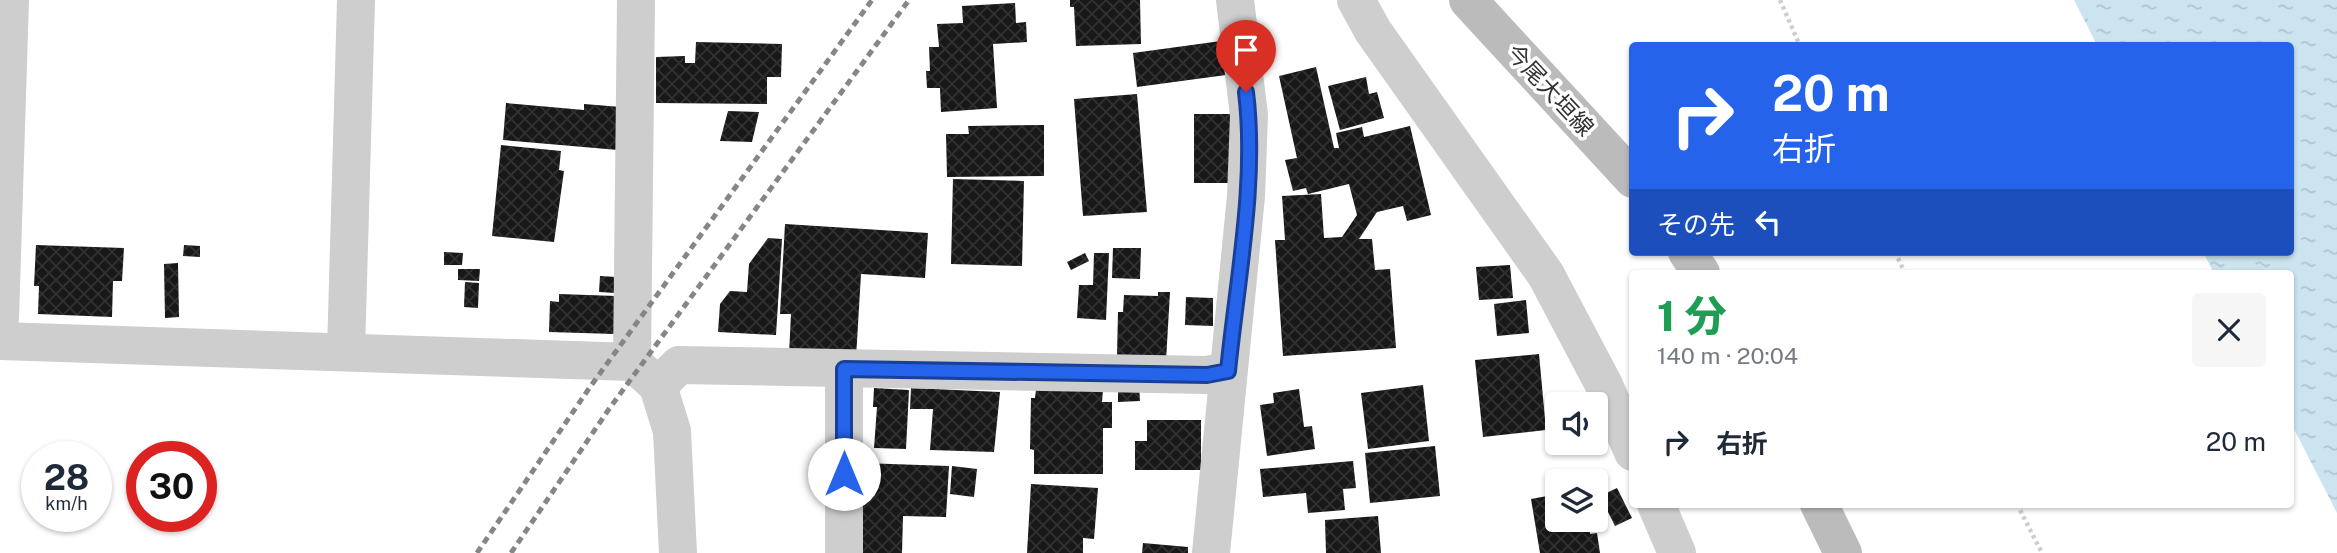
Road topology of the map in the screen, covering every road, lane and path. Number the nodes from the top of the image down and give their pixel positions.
1 (10, 0) edge
2 (356, 0) edge
3 (636, 0) edge
4 (1235, 0) edge
5 (1356, 0) edge
6 (1468, 0) edge
7 (1780, 0) edge
8 (1798, 42) edge
9 (1629, 175) edge
10 (0, 319) edge
11 (0, 341) edge
12 (346, 352) junction
13 (844, 369) junction
14 (1228, 371) junction
15 (645, 374) junction
16 (1629, 443) edge
17 (1658, 508) edge
18 (1821, 508) edge
19 (2019, 508) edge
20 (668, 549) edge
21 (844, 553) edge
22 (1211, 553) edge
23 (1677, 553) edge
24 (1843, 553) edge
25 (2042, 553) edge

1 - 10 street
2 - 12 street
3 - 15 street
4 - 14 street
5 - 16 street
6 - 9 main road, 今尾大垣線
7 - 8 path
11 - 12 street
12 - 15 street
13 - 14 street
13 - 15 street
13 - 21 street
14 - 22 street
15 - 20 street
17 - 23 street
18 - 24 main road
19 - 25 path

